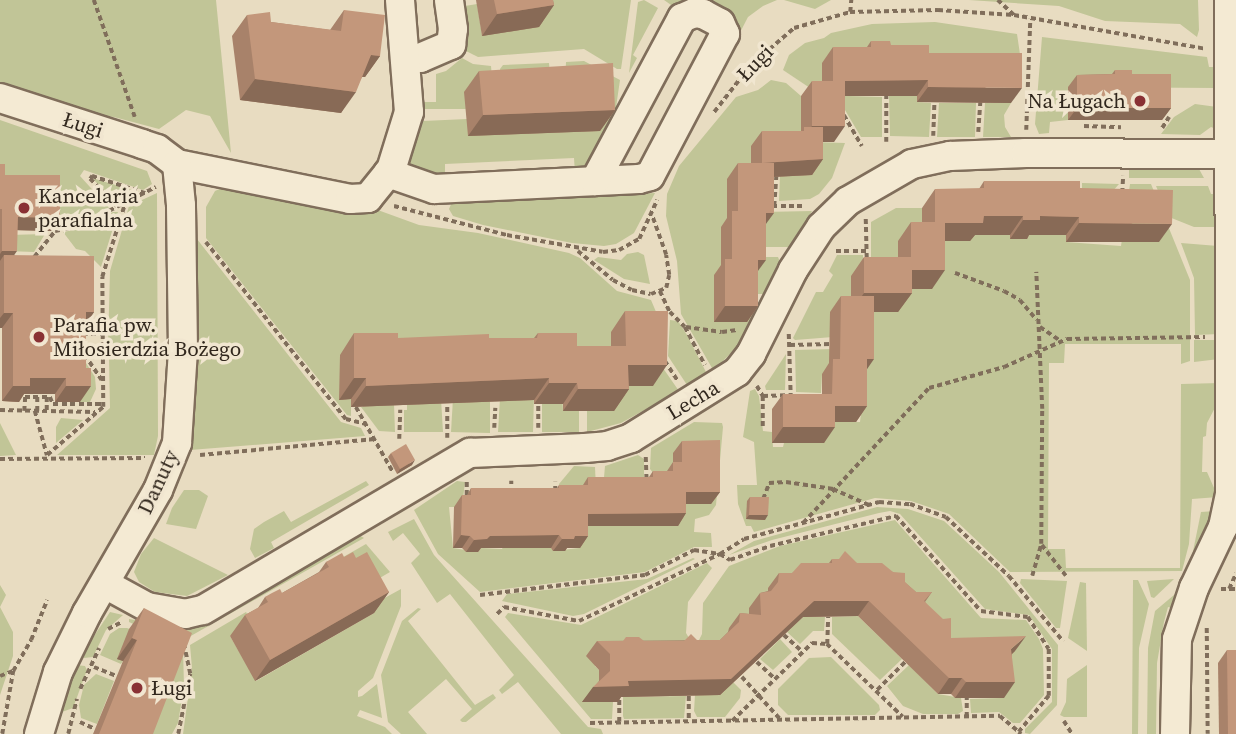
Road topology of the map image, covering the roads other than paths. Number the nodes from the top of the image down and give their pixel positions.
1 (400, 0) edge
2 (449, 0) edge
3 (1229, 0) edge
4 (405, 58) junction
5 (0, 98) edge
6 (1233, 154) edge
7 (169, 174) junction
8 (595, 181) junction
9 (379, 185) junction
10 (1234, 344) edge
11 (105, 584) junction
12 (39, 734) edge
13 (1175, 734) edge

1 - 4 street
2 - 4 street
3 - 6 street
4 - 9 street
5 - 7 street, Ługi
6 - 10 street
6 - 11 street, Lecha
7 - 9 street, Ługi
7 - 11 street, Danuty
8 - 8 street, Ługi
8 - 9 street, Ługi
10 - 13 street
11 - 12 street, Danuty

